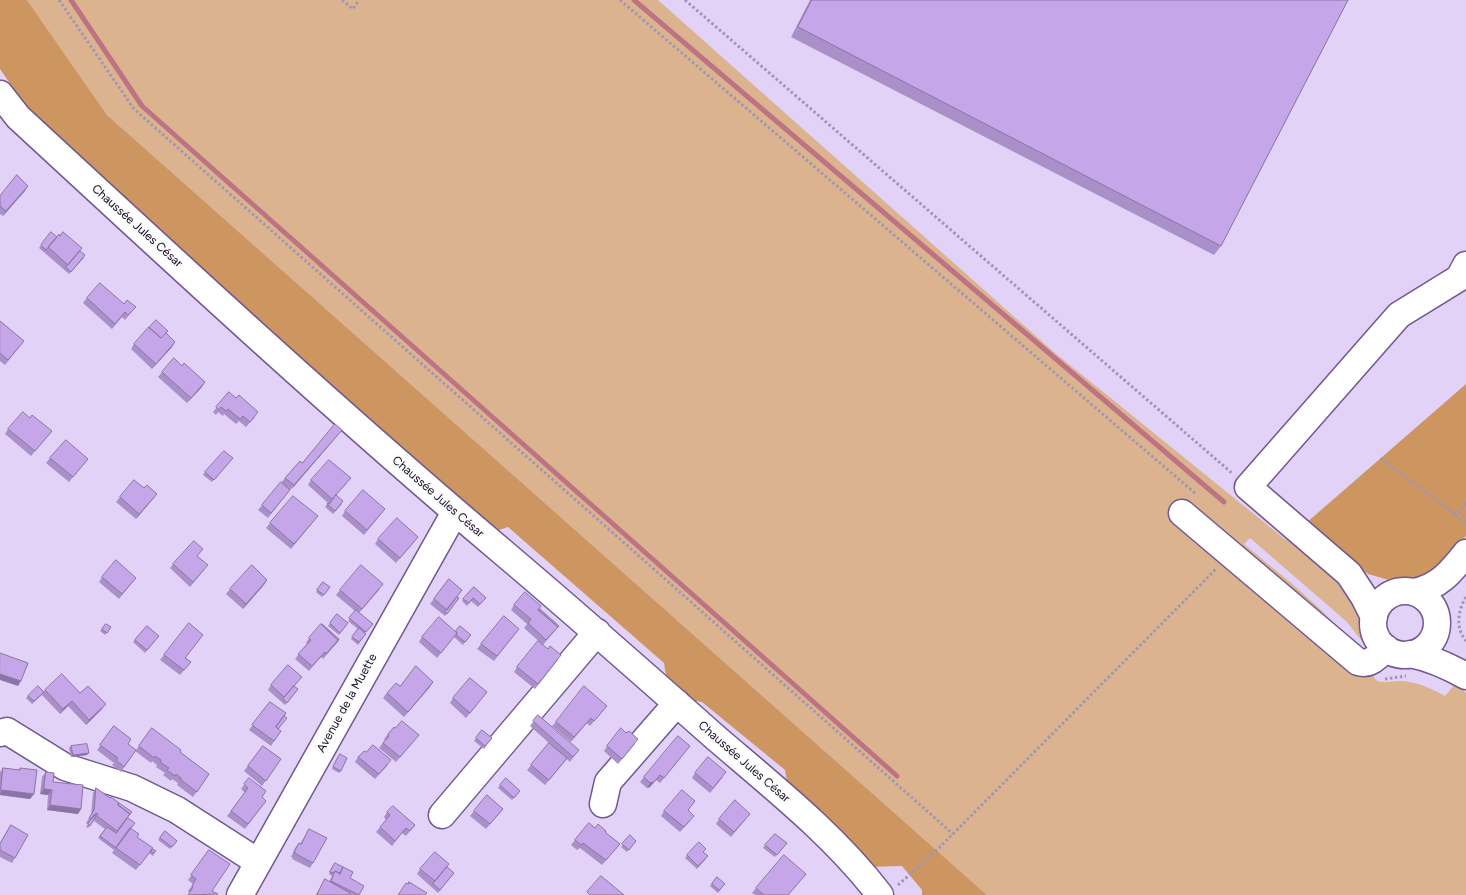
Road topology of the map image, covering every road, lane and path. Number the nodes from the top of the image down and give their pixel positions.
1 (59, 0) edge
2 (342, 0) edge
3 (359, 0) edge
4 (620, 0) edge
5 (684, 0) edge
6 (0, 94) edge
7 (1466, 265) edge
8 (1381, 458) dead end
9 (1248, 487) junction
10 (1466, 503) edge
11 (1192, 506) joint
12 (455, 512) junction
13 (1456, 515) junction
14 (1466, 523) edge
15 (1230, 555) junction
16 (1458, 562) edge
17 (1349, 574) junction
18 (1403, 592) junction
19 (1466, 597) edge
20 (1374, 617) junction
21 (1435, 621) junction
22 (598, 632) junction
23 (1466, 641) edge
24 (1394, 660) junction
25 (1466, 677) edge
26 (677, 703) junction
27 (0, 733) edge
28 (603, 804) dead end
29 (442, 814) dead end
30 (953, 834) junction
31 (258, 862) junction
32 (886, 892) edge
33 (240, 895) edge

1 - 30 path
2 - 3 path
4 - 11 path
5 - 9 path
6 - 12 street, Chaussée Jules César
7 - 9 street
8 - 13 path
9 - 17 street
10 - 13 path
11 - 15 street
12 - 22 street, Chaussée Jules César
12 - 31 street, Avenue de la Muette
13 - 14 path
15 - 24 street
15 - 30 path
16 - 18 street
16 - 21 street
17 - 18 street
17 - 20 street
18 - 20 street
18 - 21 street
19 - 23 path
20 - 24 street
21 - 24 street
21 - 25 street
22 - 26 street, Chaussée Jules César
22 - 29 street
24 - 24 path
24 - 25 street
26 - 28 street
26 - 32 street, Chaussée Jules César
27 - 31 street
30 - 32 path
31 - 33 street, Avenue de la Muette

